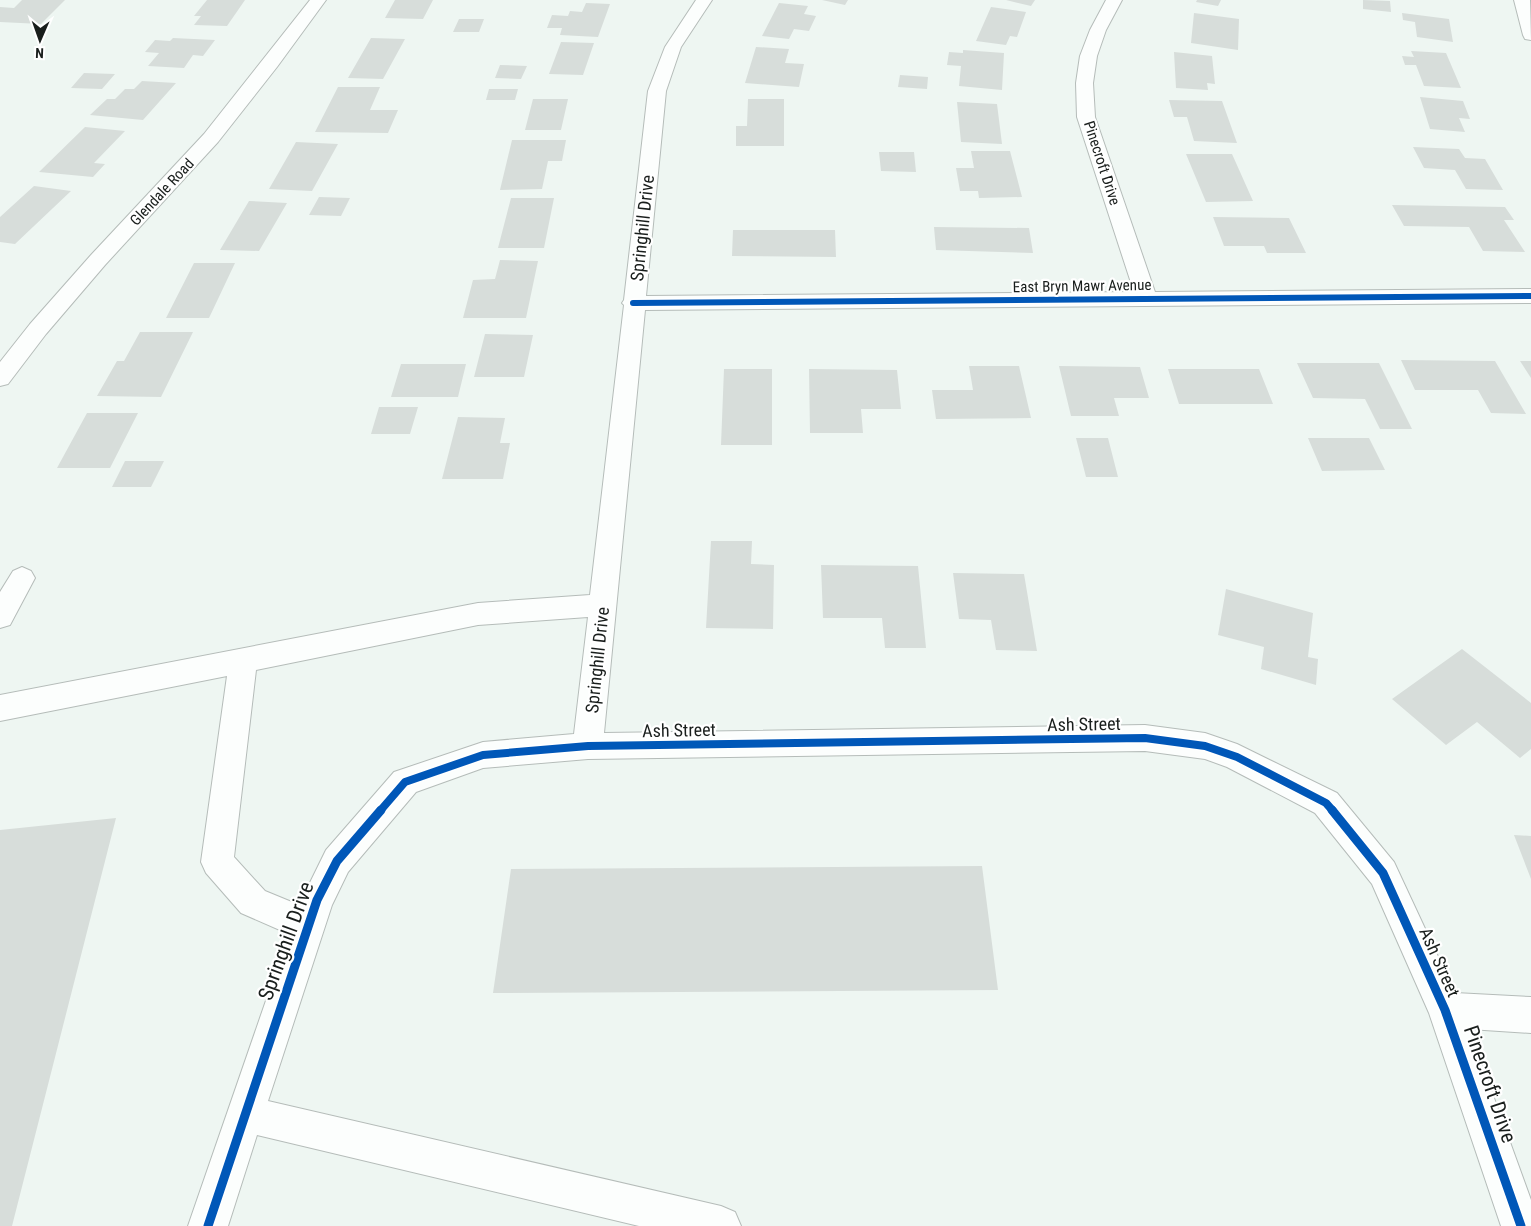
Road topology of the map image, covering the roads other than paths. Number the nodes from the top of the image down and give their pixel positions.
1 (318, 0) edge
2 (704, 0) edge
3 (1114, 0) edge
4 (1522, 0) edge
5 (1531, 35) edge
6 (1531, 296) edge
7 (1147, 299) junction
8 (634, 303) junction
9 (0, 378) edge
10 (22, 578) dead end
11 (603, 605) junction
12 (0, 617) edge
13 (243, 660) junction
14 (0, 708) edge
15 (588, 746) junction
16 (308, 925) junction
17 (1445, 1010) junction
18 (1531, 1015) edge
19 (246, 1114) junction
20 (208, 1226) edge
21 (721, 1226) edge
22 (1521, 1226) edge

1 - 9 street, Glendale Road
2 - 8 street, Springhill Drive
3 - 7 street, Pinecroft Drive
4 - 5 street
6 - 7 street, East Bryn Mawr Avenue
7 - 8 street, East Bryn Mawr Avenue
8 - 11 street, Springhill Drive
10 - 12 street
11 - 13 street
11 - 15 street, Springhill Drive
13 - 14 street
13 - 16 street
15 - 16 street, Springhill Drive
15 - 17 street, Ash Street
16 - 19 street, Springhill Drive
17 - 18 street, Ash Street
17 - 22 street, Pinecroft Drive
19 - 20 street, Springhill Drive
19 - 21 street

